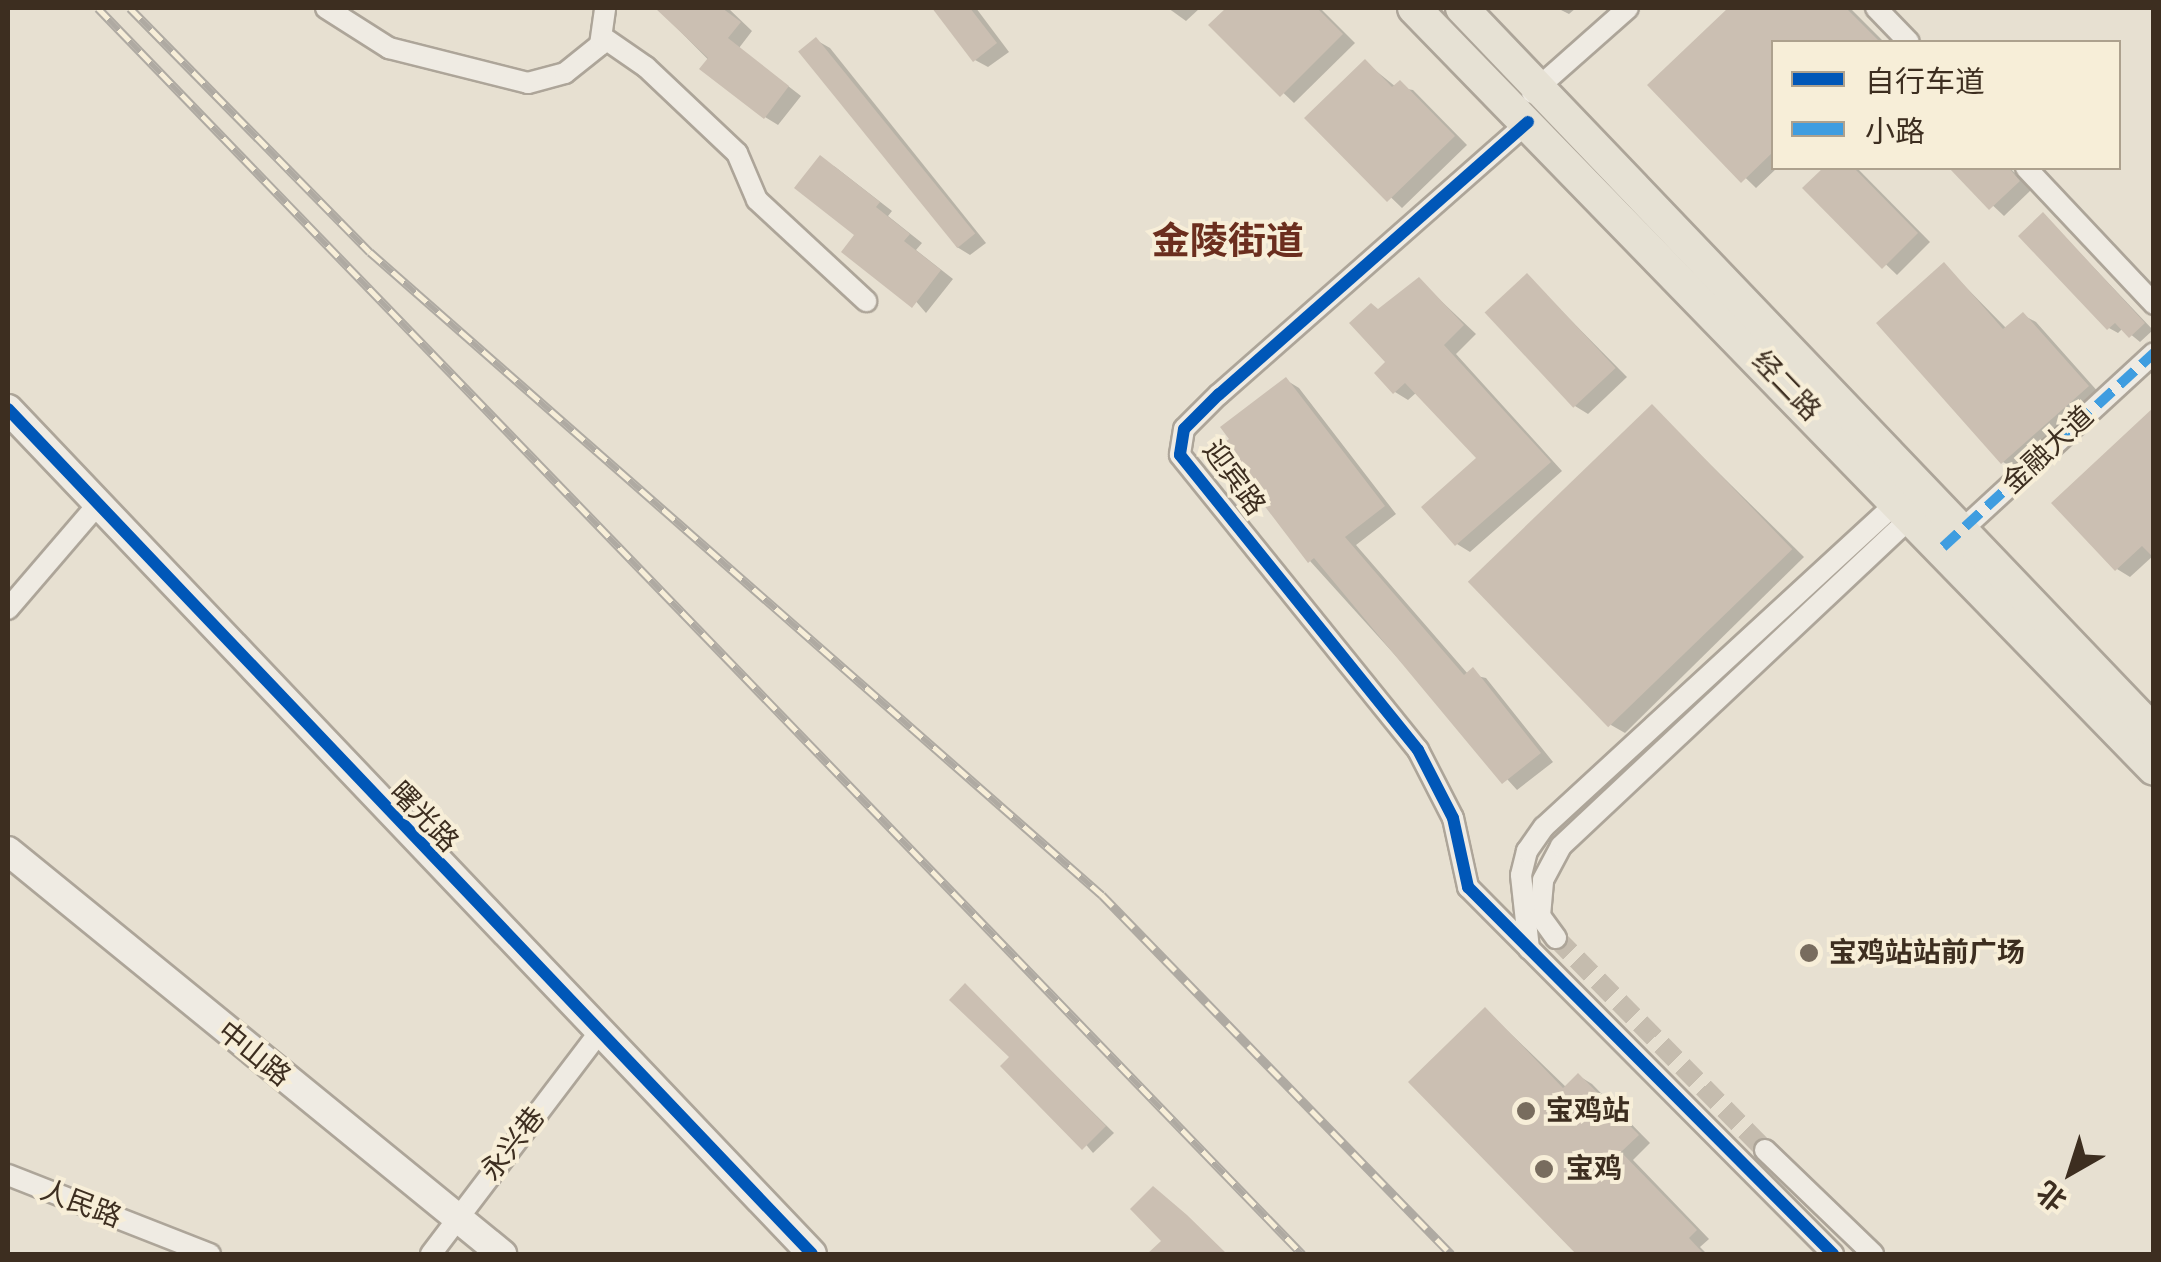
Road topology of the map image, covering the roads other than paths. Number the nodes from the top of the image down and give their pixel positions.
1 (326, 8) edge
2 (605, 8) edge
3 (1414, 8) edge
4 (1462, 8) edge
5 (1628, 8) edge
6 (1876, 8) edge
7 (604, 38) junction
8 (1907, 40) edge
9 (1541, 86) junction
10 (1520, 115) junction
11 (2028, 170) edge
12 (866, 301) dead end
13 (2154, 304) edge
14 (2154, 353) edge
15 (8, 409) edge
16 (1916, 500) junction
17 (97, 504) junction
18 (1952, 538) junction
19 (8, 610) edge
20 (2154, 732) edge
21 (2154, 769) edge
22 (8, 851) edge
23 (1556, 938) tunnel mouth
24 (1529, 949) junction
25 (597, 1034) junction
26 (1766, 1150) tunnel mouth
27 (8, 1176) edge
28 (455, 1219) junction
29 (210, 1254) edge
30 (432, 1254) edge
31 (502, 1254) edge
32 (812, 1254) edge
33 (1833, 1254) edge
34 (1872, 1254) edge

1 - 7 street
2 - 7 street
3 - 10 main road, 经二路
4 - 9 main road, 经二路
5 - 9 street, 迎宾路
6 - 8 street
7 - 12 street
9 - 10 street, 迎宾路
9 - 16 main road, 经二路
10 - 16 main road, 经二路
10 - 24 street, 迎宾路
11 - 13 street
14 - 18 street, 金融大道
15 - 17 street, 曙光路
16 - 18 main road, 经二路
16 - 23 street
16 - 24 street
17 - 19 street
17 - 25 street, 曙光路
18 - 20 main road, 经二路
18 - 21 main road, 经二路
22 - 28 street, 中山路
24 - 33 street
25 - 28 street, 永兴巷
25 - 32 street, 曙光路
26 - 34 street
27 - 29 street, 人民路
28 - 30 street, 永兴巷
28 - 31 street, 中山路

